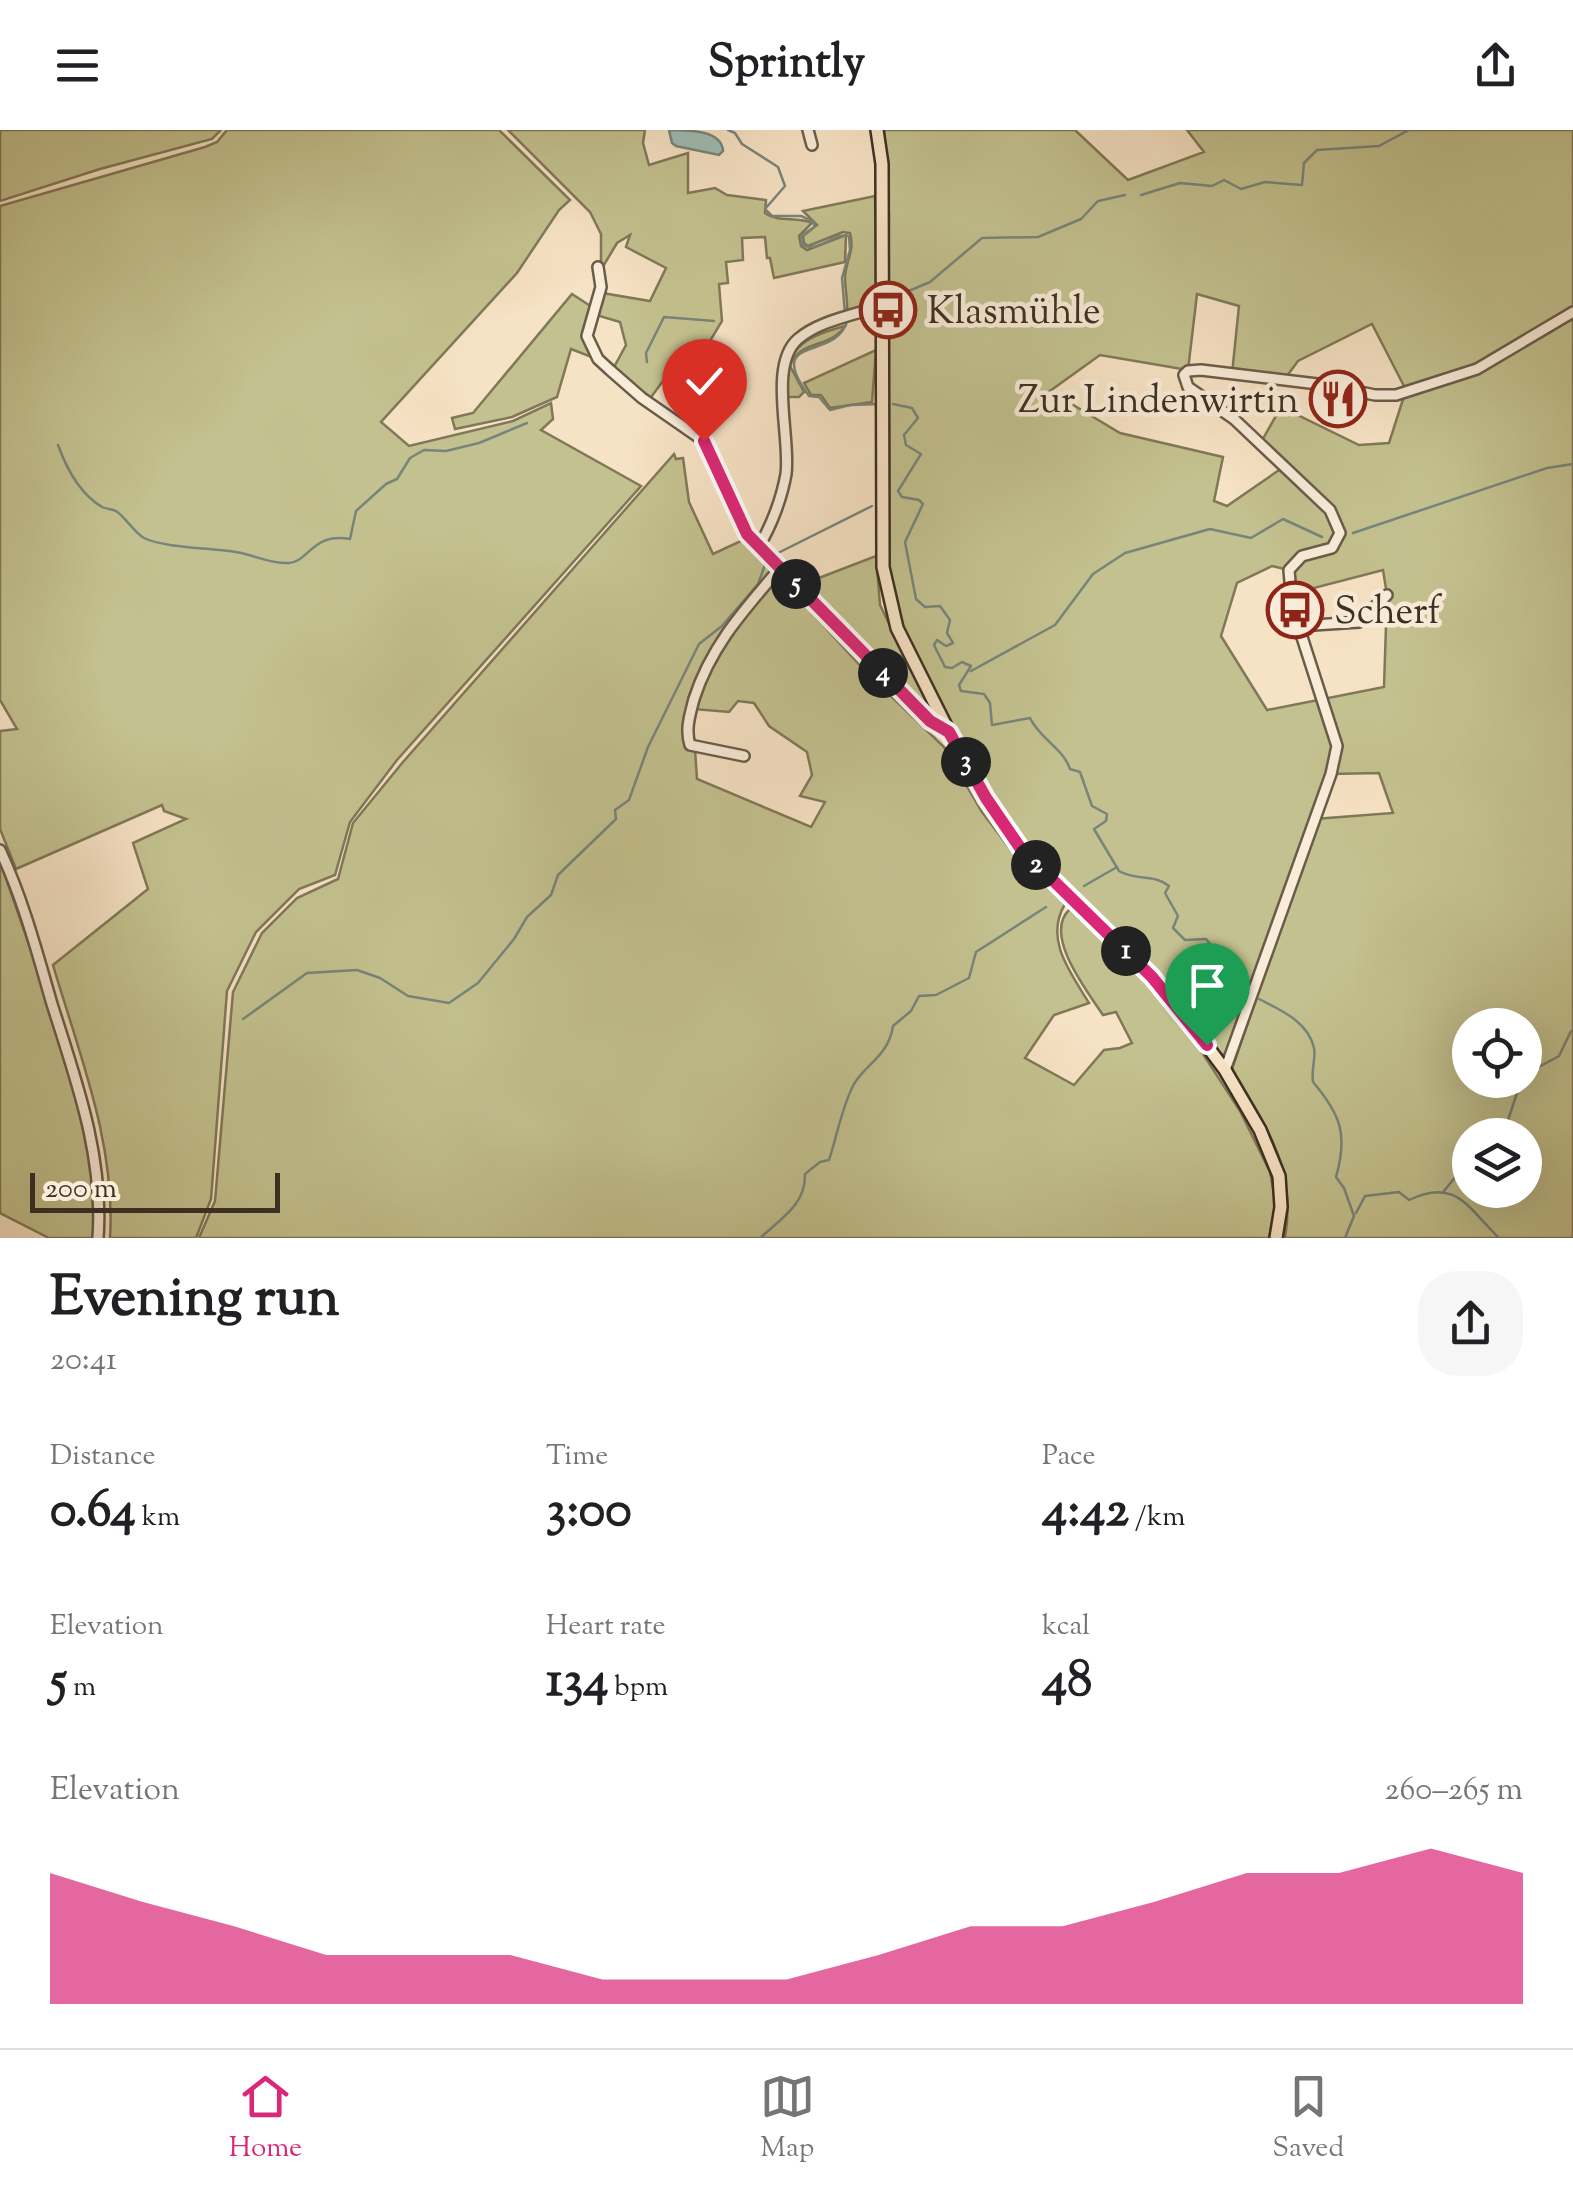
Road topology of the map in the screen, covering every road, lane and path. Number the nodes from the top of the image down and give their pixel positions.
1 (808, 130) edge
2 (877, 130) edge
3 (812, 145) dead end
4 (598, 267) dead end
5 (883, 304) junction
6 (1573, 312) edge
7 (759, 546) junction
8 (780, 568) junction
9 (1386, 595) dead end
10 (1299, 626) junction
11 (949, 732) junction
12 (744, 756) dead end
13 (0, 850) edge
14 (1224, 1070) junction
15 (98, 1238) edge
16 (1276, 1238) edge

1 - 3 street
2 - 5 main road
4 - 7 street
5 - 7 street
5 - 11 main road
6 - 10 street
7 - 8 street
8 - 11 street
8 - 12 street
9 - 10 street
10 - 14 street
11 - 14 main road
13 - 15 street
14 - 16 main road

